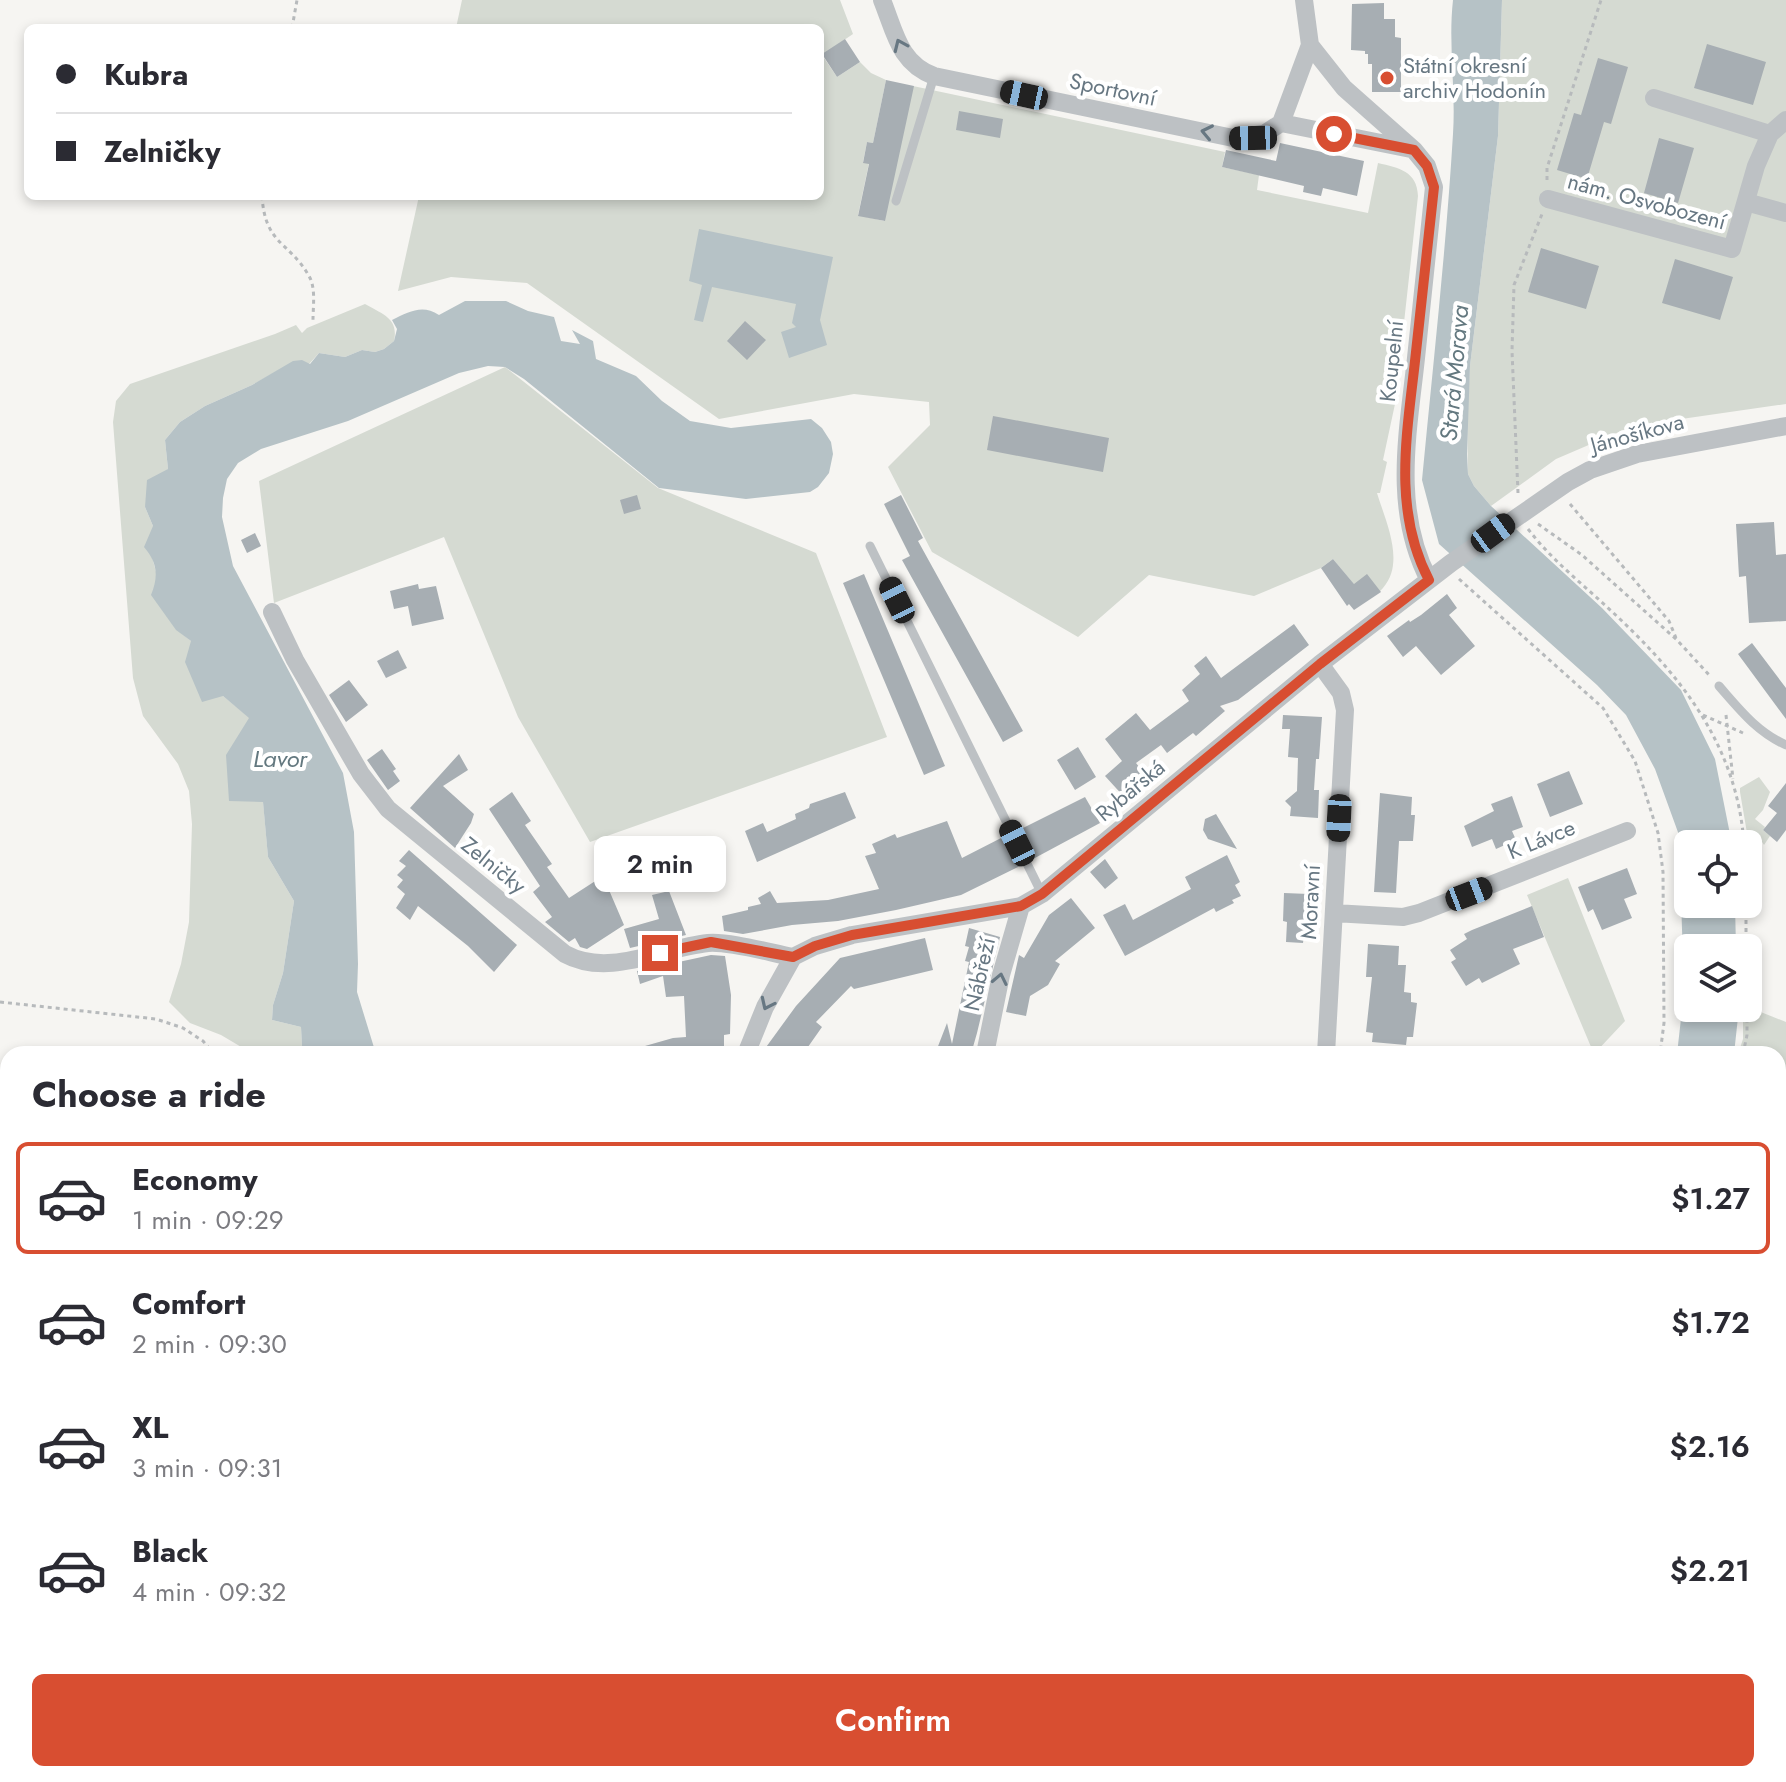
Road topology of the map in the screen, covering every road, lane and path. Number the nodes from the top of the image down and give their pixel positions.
1 (297, 0) edge
2 (882, 0) edge
3 (1304, 0) edge
4 (1601, 0) edge
5 (293, 24) edge
6 (1310, 45) junction
7 (934, 76) junction
8 (1654, 98) dead end
9 (1786, 120) edge
10 (1281, 123) junction
11 (1770, 134) junction
12 (1414, 150) junction
13 (1548, 199) junction
14 (262, 200) edge
15 (896, 201) dead end
16 (1746, 202) junction
17 (1786, 213) edge
18 (313, 320) dead end
19 (1786, 426) edge
20 (1519, 496) dead end
21 (1561, 496) dead end
22 (1522, 518) junction
23 (1530, 532) dead end
24 (870, 546) dead end
25 (1449, 565) junction
26 (1429, 580) junction
27 (272, 612) dead end
28 (1677, 640) junction
29 (1320, 664) junction
30 (1719, 686) joint
31 (1729, 697) junction
32 (1703, 715) junction
33 (1726, 728) junction
34 (1757, 728) junction
35 (1786, 745) edge
36 (1734, 786) junction
37 (1742, 830) edge
38 (1627, 831) dead end
39 (1042, 894) junction
40 (1021, 906) junction
41 (1334, 913) junction
42 (793, 957) junction
43 (0, 1002) edge
44 (1747, 1022) edge
45 (207, 1046) edge
46 (749, 1046) edge
47 (987, 1046) edge
48 (1326, 1046) edge
49 (1661, 1046) edge
50 (1745, 1046) edge

1 - 5 path
7 -> 2 street, Sportovní
3 - 6 street
4 - 13 path
6 - 10 street
6 - 12 street, Koupelní
10 -> 7 street, Sportovní
7 - 15 lane
8 - 11 street
9 - 11 street, nám. Osvobození
10 - 12 street
11 - 16 street, nám. Osvobození
12 - 26 street, Koupelní
13 - 16 street, nám. Osvobození
13 - 20 path
14 - 18 path
16 - 17 street, nám. Osvobození
19 - 22 street, Jánošíkova
21 - 28 path
22 - 25 street, Jánošíkova
22 - 28 path
23 - 32 path
24 - 39 lane
25 - 26 street, Rybářská
25 - 49 path
26 - 29 street, Rybářská
27 - 42 street, Zelničky
28 - 30 path
29 - 39 street, Rybářská
29 - 41 street, Moravní
30 - 31 lane
31 - 33 path
31 - 34 lane
32 - 33 path
32 - 36 path
33 - 34 path
33 - 36 path
34 - 35 lane
36 - 37 path
38 - 41 street, K Lávce
39 - 40 street, Rybářská
40 - 42 street, Rybářská
47 -> 40 street, Nábřeží
41 - 48 street, Moravní
42 -> 46 street
43 - 45 path
44 - 50 path

